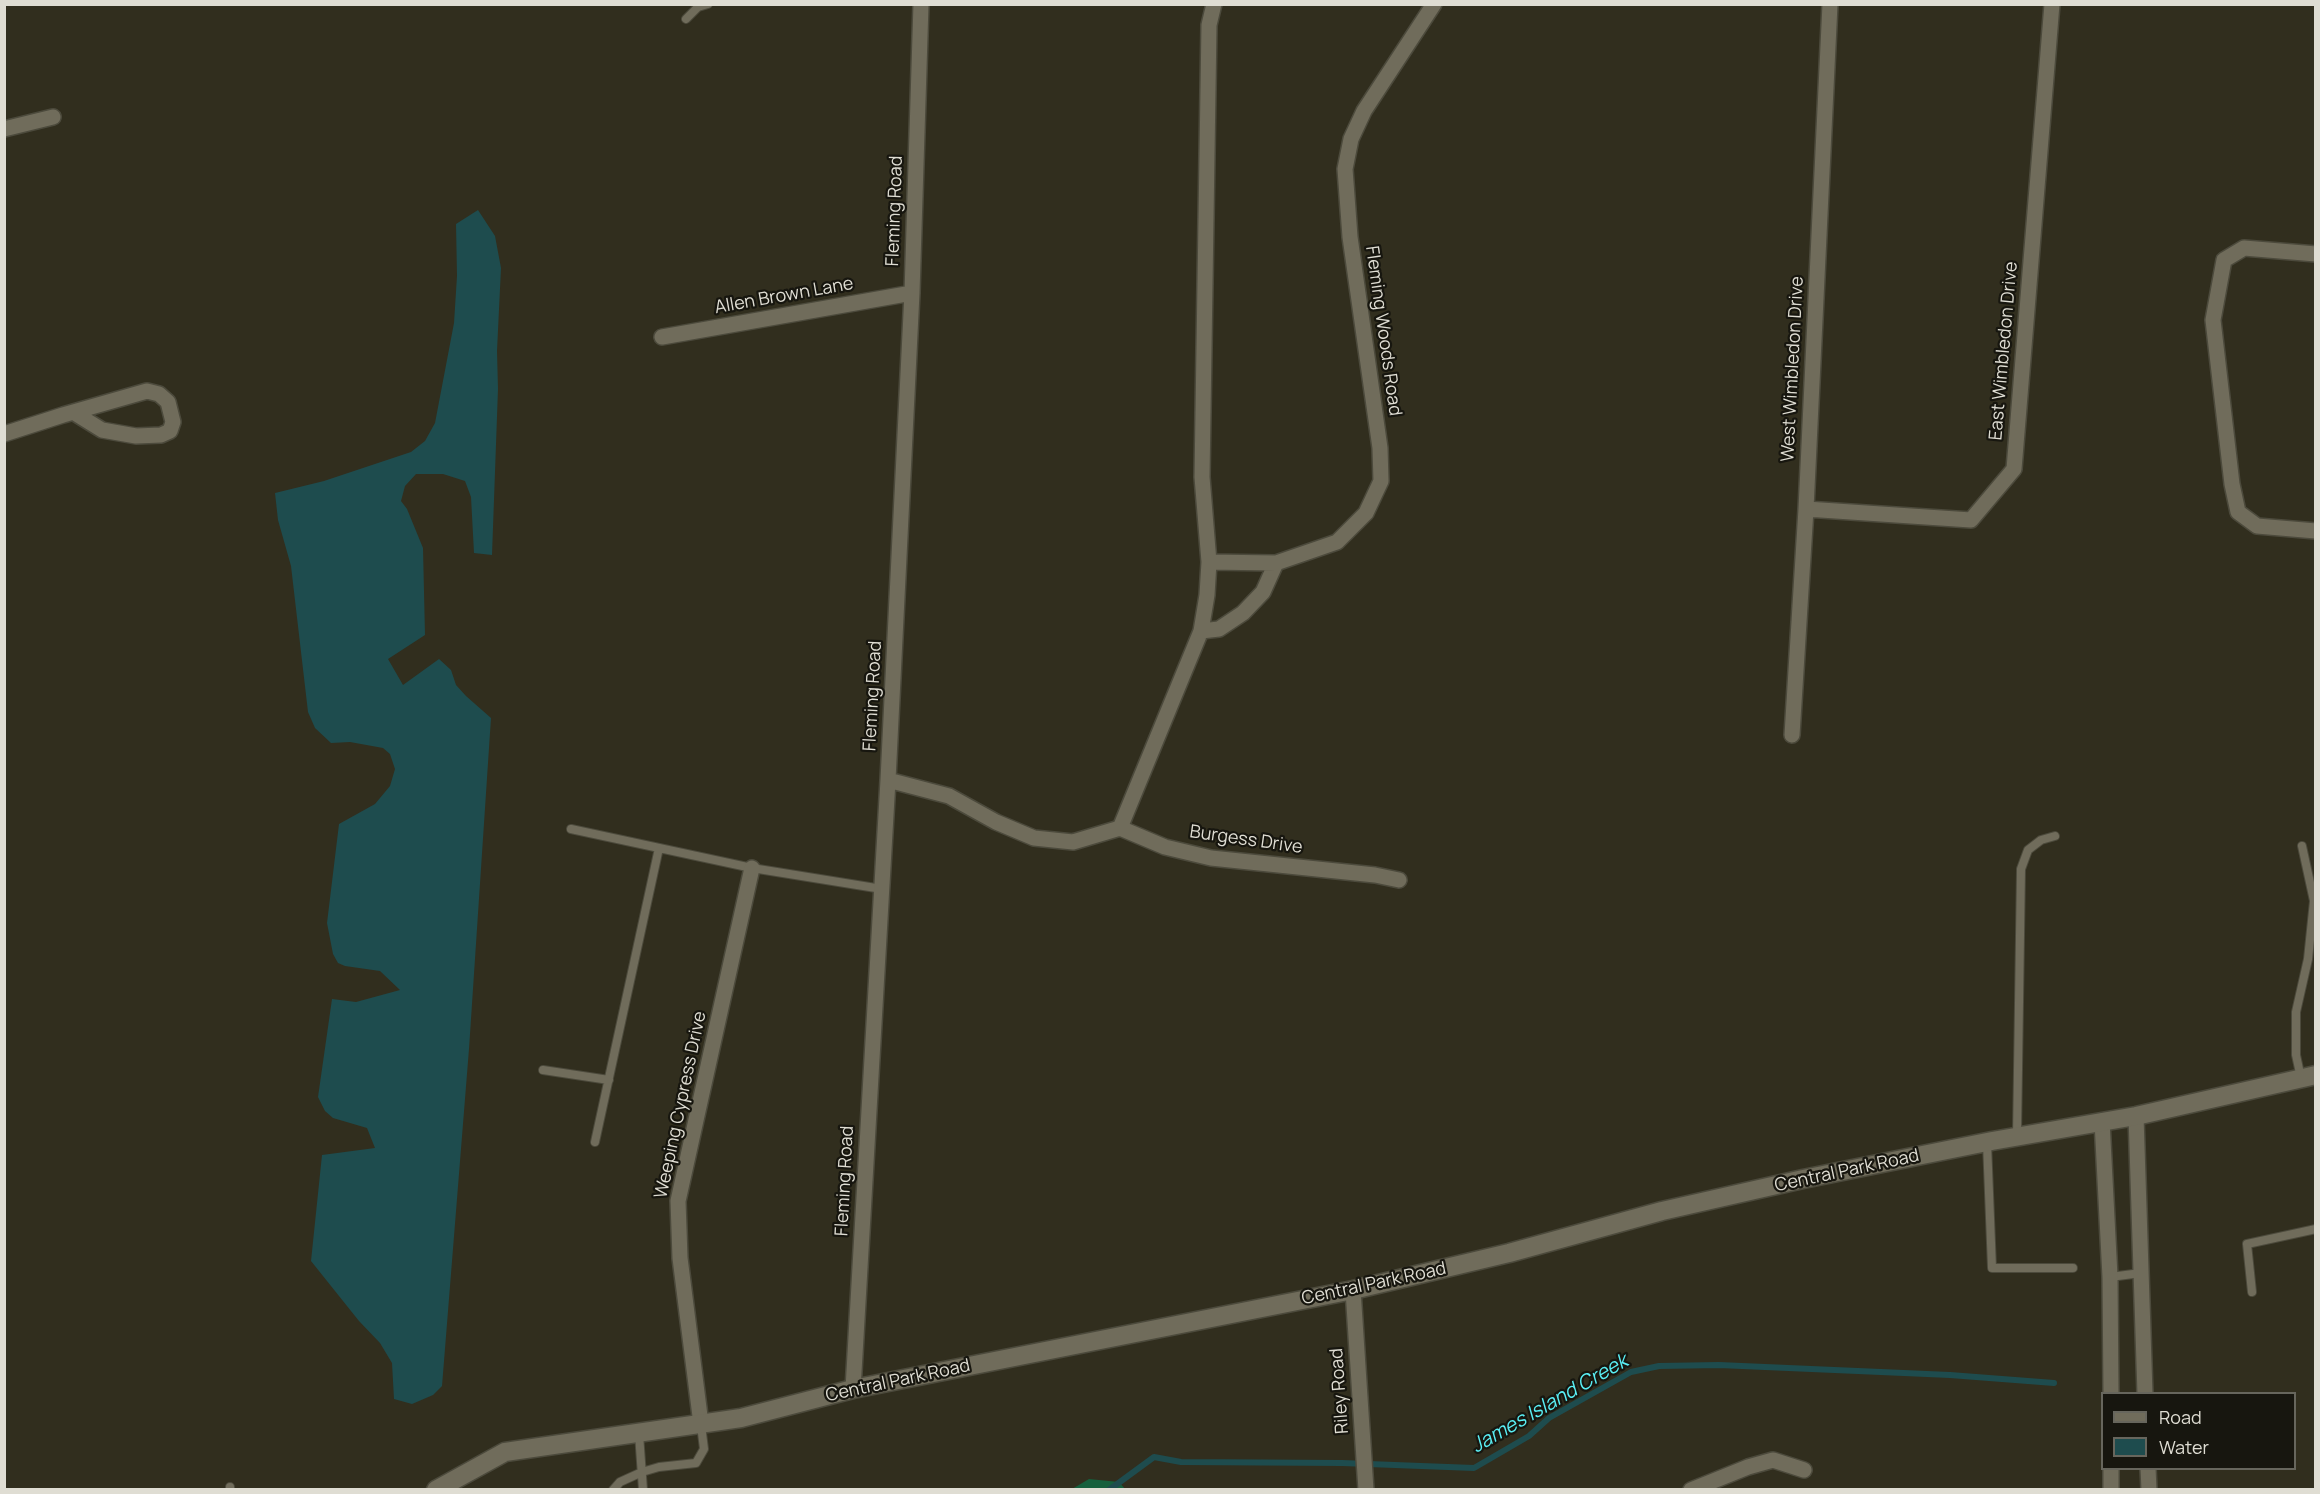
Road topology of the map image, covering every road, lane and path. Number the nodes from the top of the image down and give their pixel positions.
1 (708, 4) edge
2 (921, 4) edge
3 (1214, 4) edge
4 (1434, 4) edge
5 (1830, 4) edge
6 (2052, 4) edge
7 (686, 19) dead end
8 (54, 117) dead end
9 (4, 129) edge
10 (2316, 254) edge
11 (912, 293) junction
12 (662, 338) dead end
13 (73, 412) junction
14 (4, 434) edge
15 (1806, 509) junction
16 (2316, 531) edge
17 (1209, 562) junction
18 (1276, 563) junction
19 (1201, 631) junction
20 (1792, 735) dead end
21 (888, 780) junction
22 (1120, 828) junction
23 (571, 829) dead end
24 (2055, 836) dead end
25 (2302, 846) dead end
26 (659, 848) junction
27 (752, 868) junction
28 (1399, 880) dead end
29 (882, 889) junction
30 (543, 1070) dead end
31 (2308, 1077) edge
32 (609, 1080) junction
33 (2136, 1116) junction
34 (2102, 1121) junction
35 (2017, 1136) junction
36 (595, 1142) dead end
37 (1986, 1142) junction
38 (2316, 1229) edge
39 (2073, 1268) dead end
40 (2141, 1273) junction
41 (2110, 1277) junction
42 (1353, 1290) junction
43 (2252, 1292) dead end
44 (853, 1389) junction
45 (2111, 1392) edge
46 (2145, 1392) edge
47 (701, 1424) junction
48 (638, 1432) junction
49 (1804, 1470) dead end
50 (2111, 1470) edge
51 (2148, 1470) edge
52 (642, 1472) junction
53 (436, 1490) edge
54 (613, 1490) edge
55 (643, 1490) edge
56 (1366, 1490) edge
57 (1691, 1490) edge
58 (2111, 1490) edge
59 (2149, 1490) edge

1 - 7 lane
2 - 11 street, Fleming Road
3 - 17 street
4 - 18 street, Fleming Woods Road
5 - 15 street, West Wimbledon Drive
6 - 15 street, East Wimbledon Drive
8 - 9 street
10 - 16 street
11 - 12 street, Allen Brown Lane
11 - 21 street, Fleming Road
13 - 13 street
13 - 14 street
15 - 20 street, West Wimbledon Drive
17 - 18 street, Fleming Woods Road
17 - 19 street
18 - 19 street
19 - 22 street
21 - 22 street
21 - 29 street, Fleming Road
22 - 28 street, Burgess Drive
23 - 26 lane
24 - 35 lane
25 - 31 lane
26 - 27 lane
26 - 32 lane
27 - 29 lane
27 - 47 street, Weeping Cypress Drive
29 - 44 street, Fleming Road
30 - 32 lane
31 - 33 street, Central Park Road
32 - 36 lane
33 - 34 street, Central Park Road
33 - 40 street
34 - 35 street, Central Park Road
34 - 41 street
35 - 37 street, Central Park Road
37 - 39 lane
37 - 42 street, Central Park Road
38 - 43 lane
40 - 41 lane
40 - 46 street
41 - 45 street
42 - 44 street, Central Park Road
42 - 56 street, Riley Road
44 - 47 street, Central Park Road
47 - 48 street, Central Park Road
47 - 52 lane
48 - 52 lane
48 - 53 street, Central Park Road
49 - 57 street
50 - 58 street
51 - 59 street
52 - 54 lane
52 - 55 lane

